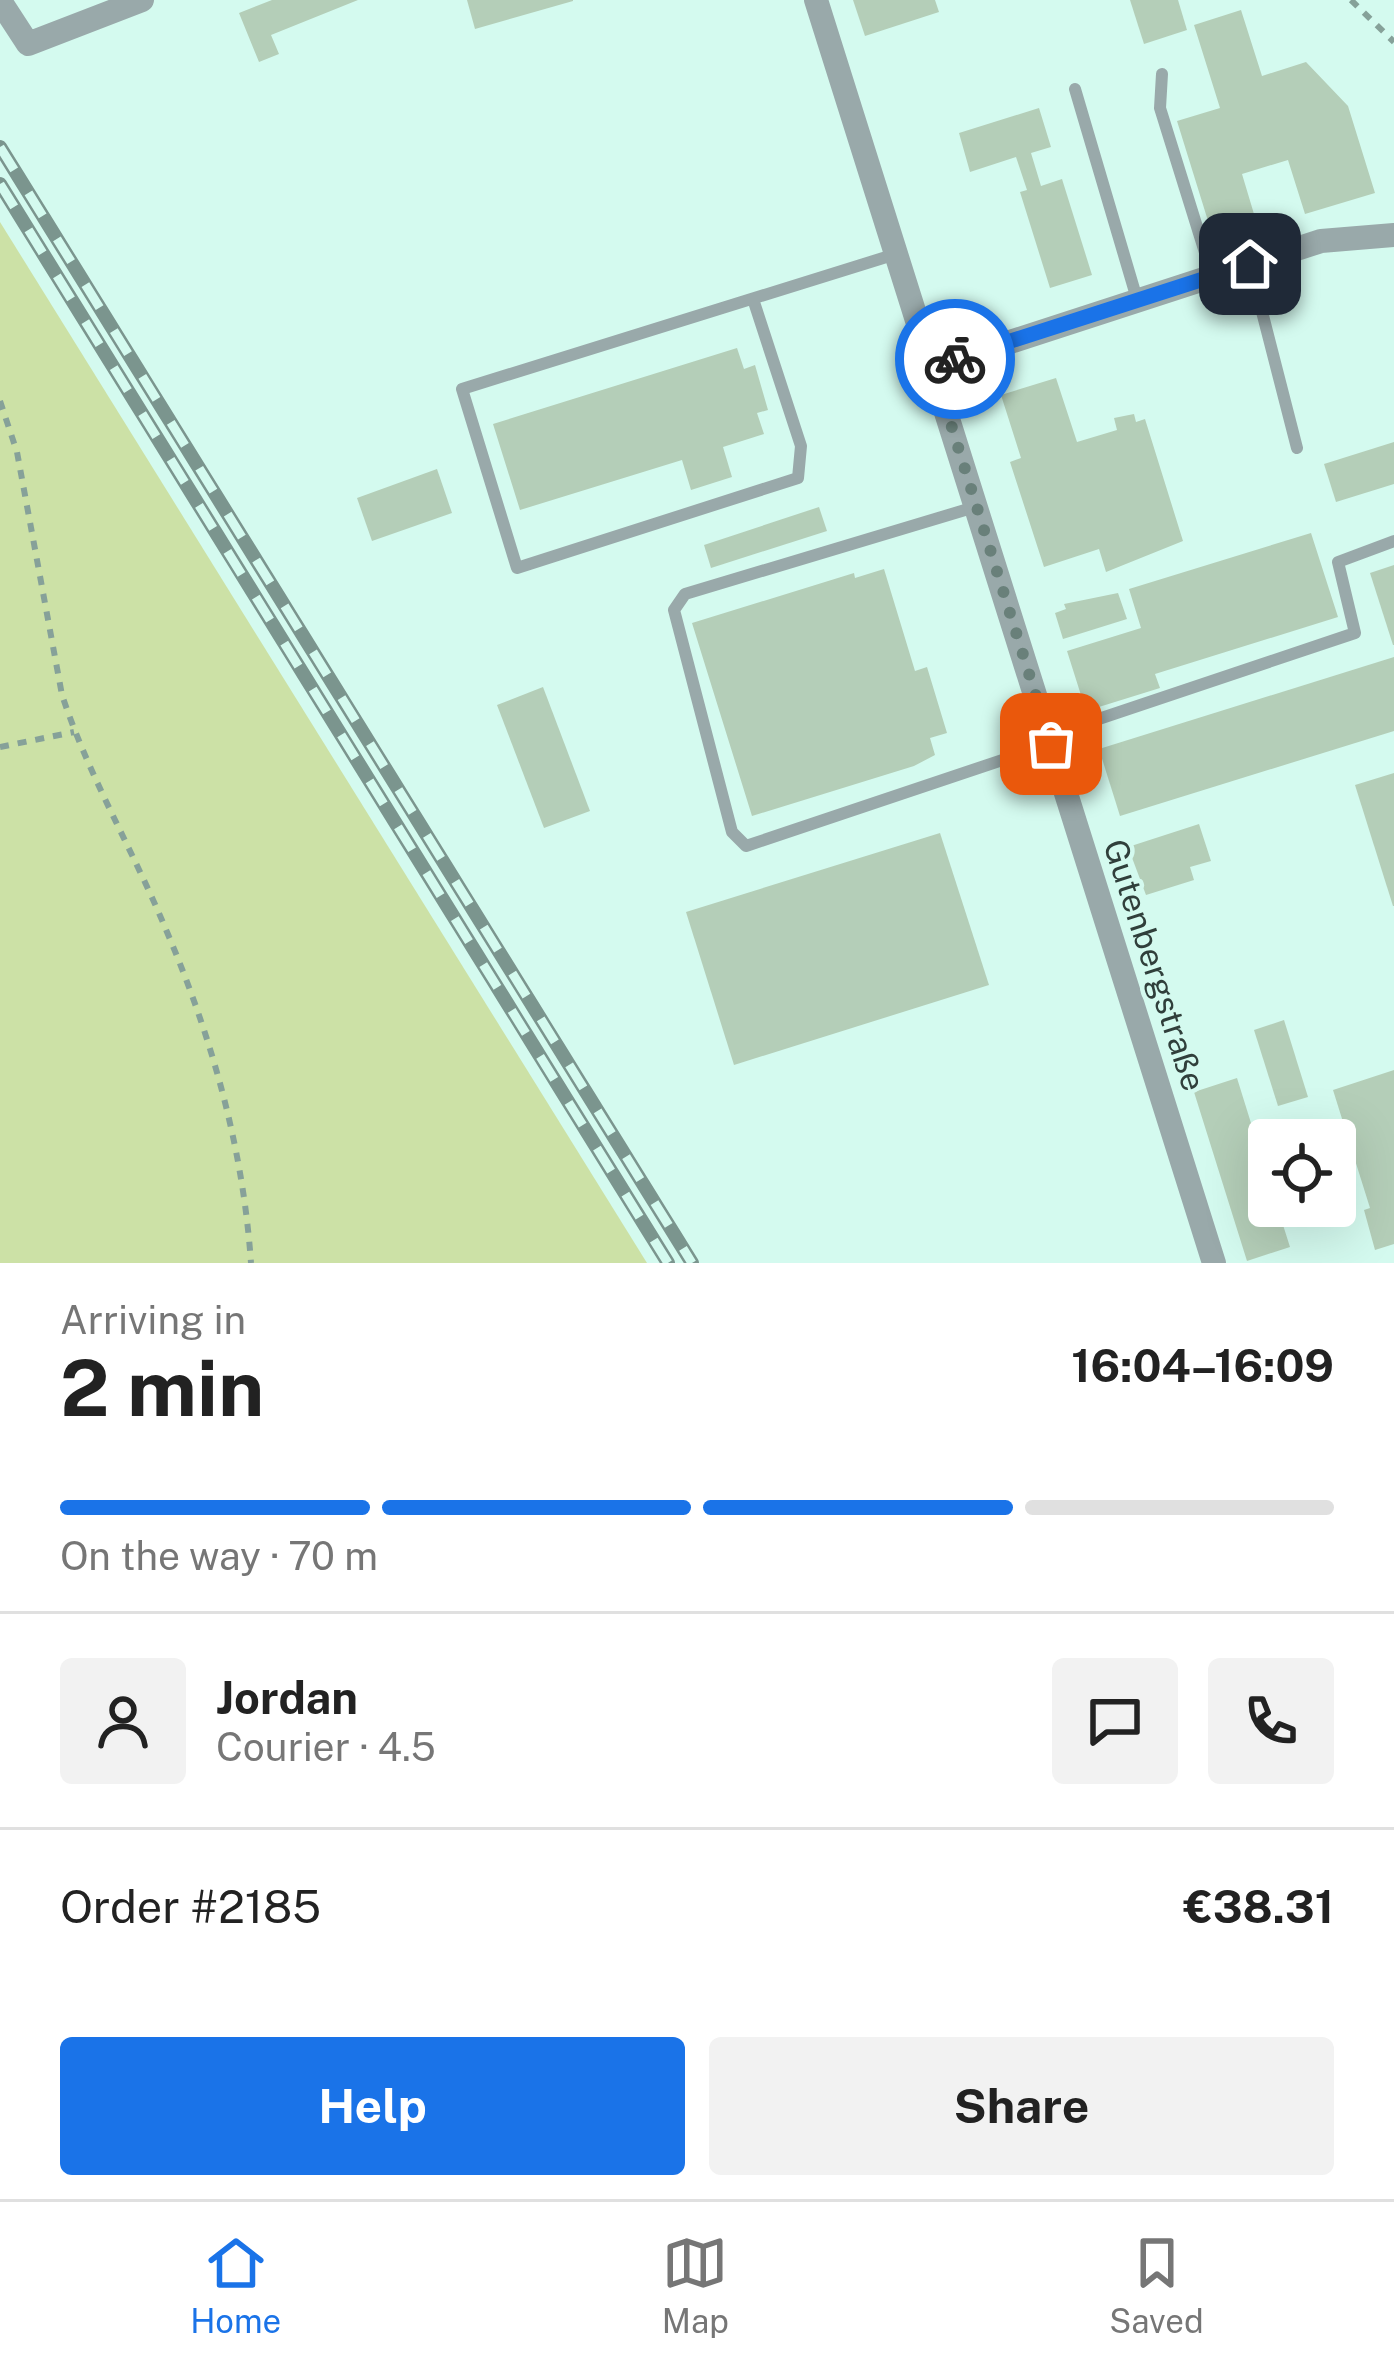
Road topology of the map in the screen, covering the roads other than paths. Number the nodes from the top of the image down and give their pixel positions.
1 (142, 0) edge
2 (816, 0) edge
3 (0, 1) edge
4 (1162, 74) dead end
5 (1075, 89) dead end
6 (1394, 235) edge
7 (897, 254) junction
8 (1250, 264) junction
9 (1212, 275) junction
10 (753, 298) junction
11 (1137, 299) junction
12 (933, 367) junction
13 (1297, 448) dead end
14 (976, 507) junction
15 (1394, 541) edge
16 (1049, 740) junction
17 (1214, 1263) edge

1 - 3 street
2 - 7 street, Gutenbergstraße
4 - 9 lane
5 - 11 lane
6 - 8 street
7 - 10 lane
7 - 12 street, Gutenbergstraße
8 - 9 street
8 - 13 lane
9 - 11 street
10 - 10 lane
11 - 12 street
12 - 14 street, Gutenbergstraße
14 - 16 street, Gutenbergstraße
14 - 16 lane
15 - 16 lane
16 - 17 street, Gutenbergstraße

